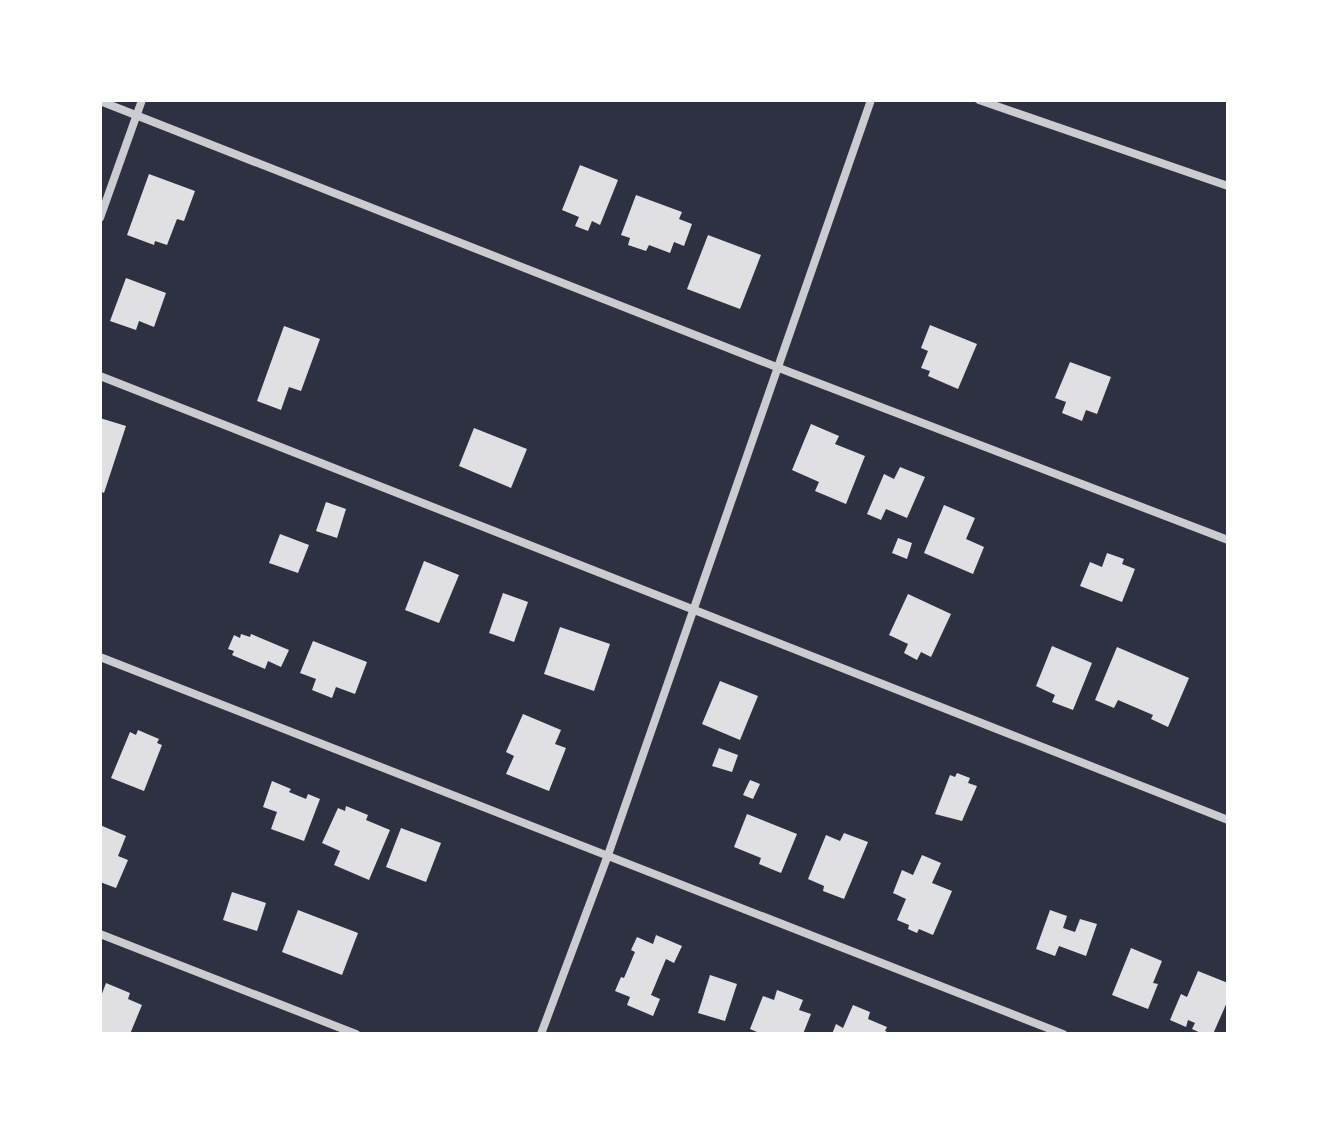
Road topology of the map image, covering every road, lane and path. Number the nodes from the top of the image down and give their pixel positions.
1 (142, 100) edge
2 (871, 100) edge
3 (979, 100) edge
4 (100, 101) edge
5 (137, 115) junction
6 (1228, 186) edge
7 (100, 218) edge
8 (779, 368) junction
9 (100, 376) edge
10 (1228, 540) edge
11 (693, 609) junction
12 (100, 657) edge
13 (1228, 820) edge
14 (608, 855) junction
15 (100, 934) edge
16 (356, 1034) edge
17 (541, 1034) edge
18 (1063, 1034) edge

1 - 5 street
2 - 8 street
3 - 6 street
4 - 5 street
5 - 7 street
5 - 8 street
8 - 10 street
8 - 11 street
9 - 11 street
11 - 13 street
11 - 14 street
12 - 14 street
14 - 17 street
14 - 18 street
15 - 16 street

